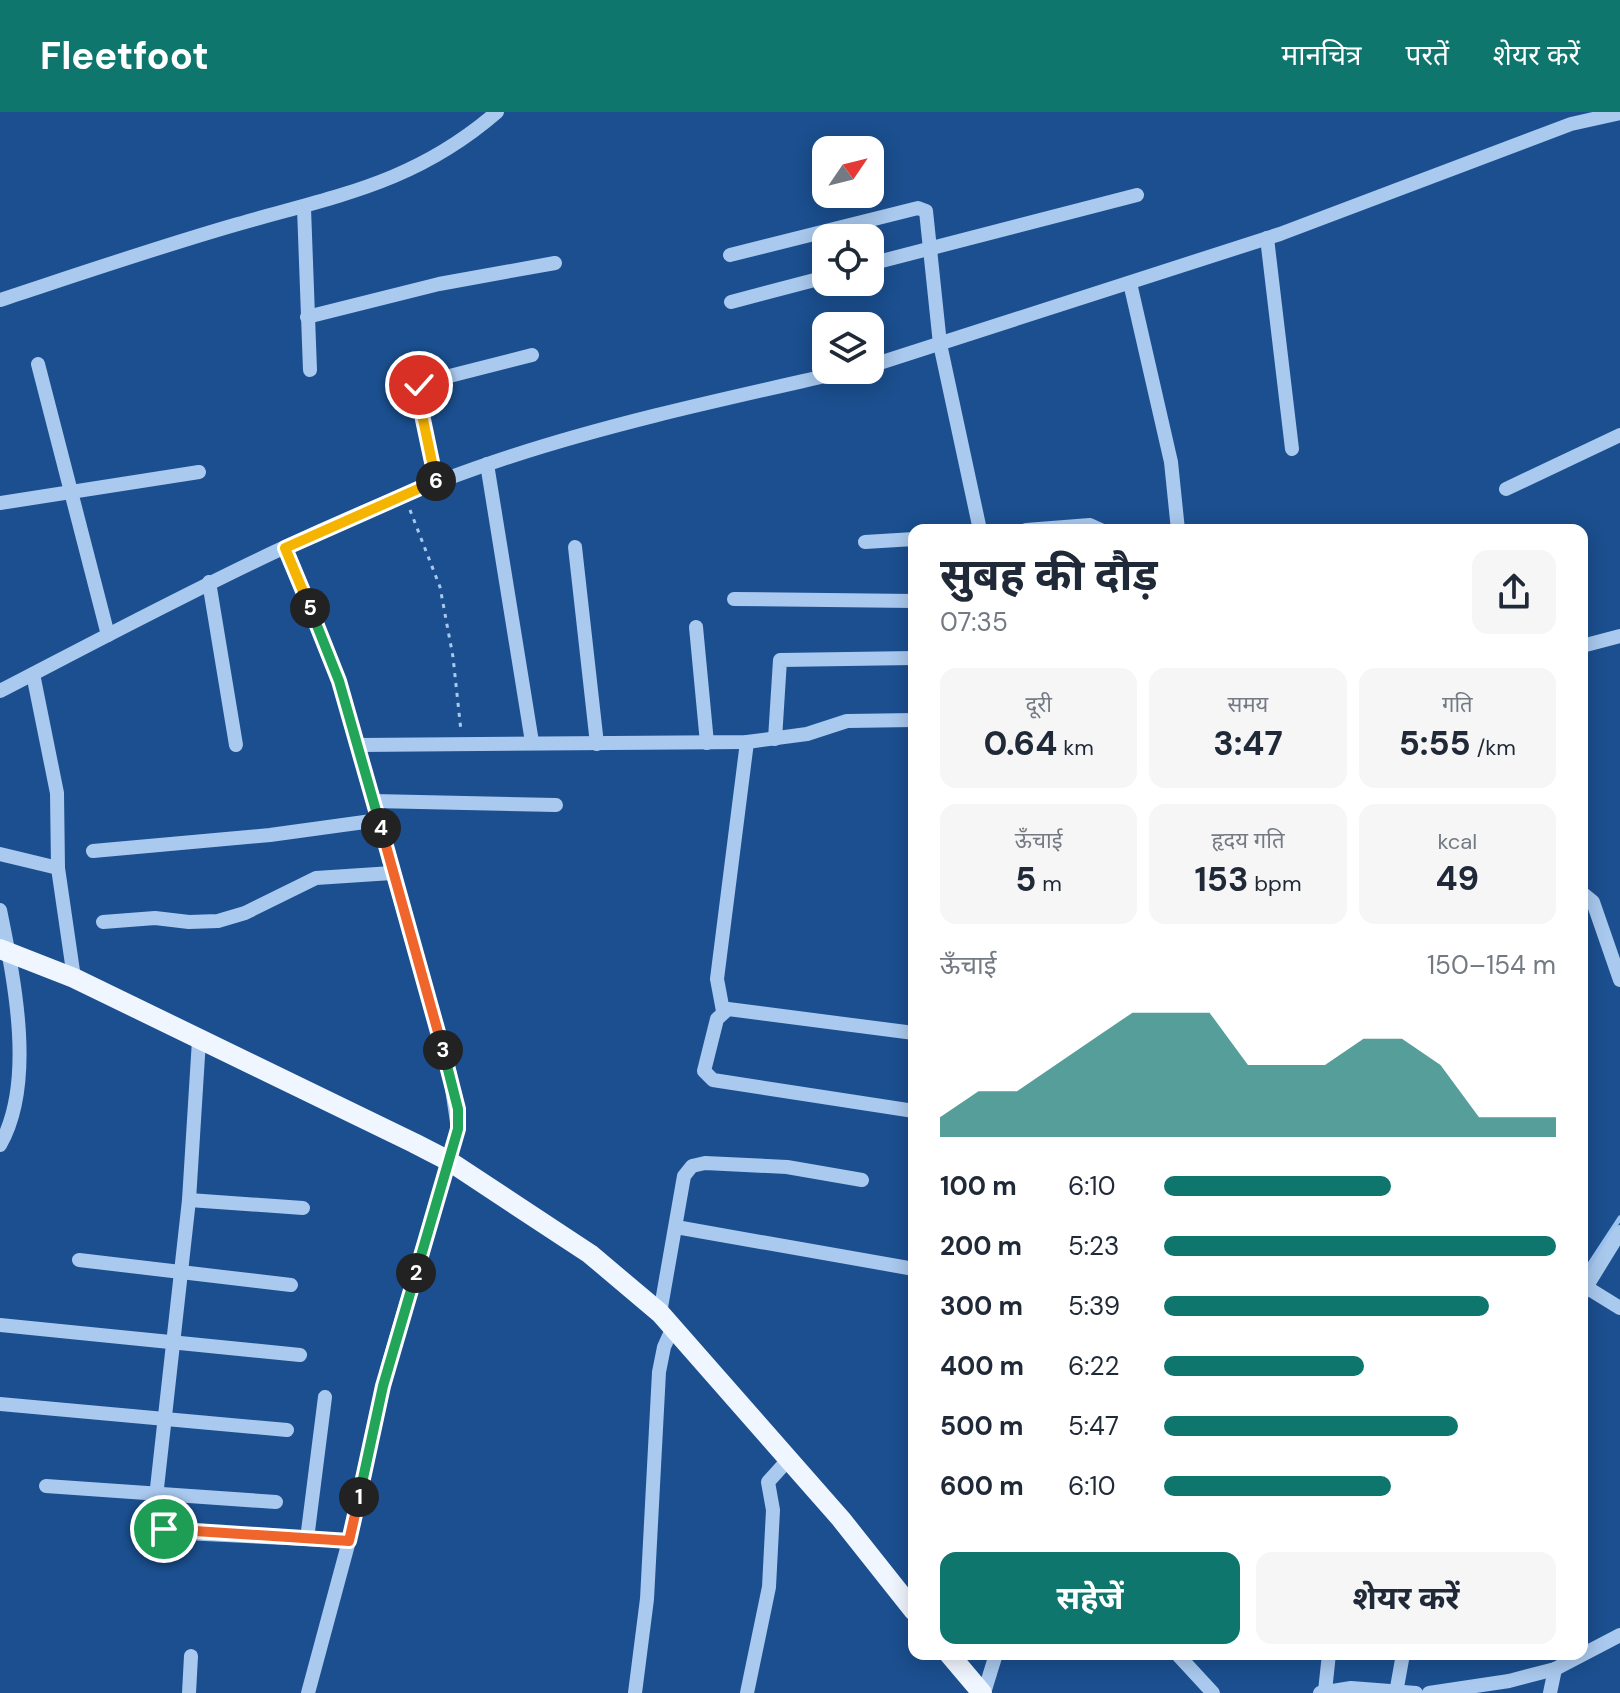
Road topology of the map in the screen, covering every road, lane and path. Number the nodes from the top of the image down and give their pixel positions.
1 (497, 112) edge
2 (1620, 113) edge
3 (1137, 195) dead end
4 (304, 208) junction
5 (1267, 238) junction
6 (931, 249) junction
7 (730, 255) dead end
8 (884, 261) edge
9 (555, 263) dead end
10 (812, 281) edge
11 (1130, 283) junction
12 (0, 300) edge
13 (731, 302) dead end
14 (307, 317) junction
15 (940, 344) junction
16 (532, 355) dead end
17 (884, 362) edge
18 (38, 364) dead end
19 (310, 370) dead end
20 (812, 379) edge
21 (1620, 435) edge
22 (1292, 449) dead end
23 (487, 464) junction
24 (199, 472) dead end
25 (436, 483) junction
26 (1506, 489) dead end
27 (71, 491) junction
28 (405, 495) junction
29 (0, 503) edge
30 (979, 524) edge
31 (1177, 524) edge
32 (908, 539) edge
33 (865, 542) dead end
34 (575, 547) dead end
35 (285, 548) junction
36 (209, 582) junction
37 (734, 599) dead end
38 (908, 601) edge
39 (696, 627) dead end
40 (108, 635) junction
41 (1620, 636) edge
42 (1588, 644) edge
43 (908, 658) edge
44 (33, 674) junction
45 (0, 691) edge
46 (908, 720) edge
47 (775, 739) junction
48 (532, 742) junction
49 (747, 742) junction
50 (462, 743) junction
51 (707, 743) junction
52 (597, 744) junction
53 (236, 745) dead end
54 (358, 745) junction
55 (374, 801) junction
56 (556, 805) dead end
57 (379, 820) junction
58 (93, 851) dead end
59 (0, 854) edge
60 (58, 868) junction
61 (392, 873) junction
62 (1588, 898) edge
63 (0, 910) edge
64 (103, 922) dead end
65 (4, 950) edge
66 (74, 978) junction
67 (1620, 980) edge
68 (723, 1011) junction
69 (908, 1032) edge
70 (199, 1040) junction
71 (908, 1110) edge
72 (0, 1145) edge
73 (449, 1161) junction
74 (862, 1180) dead end
75 (189, 1200) junction
76 (303, 1208) dead end
77 (676, 1227) junction
78 (1620, 1232) edge
79 (79, 1260) dead end
80 (908, 1268) edge
81 (181, 1274) junction
82 (1588, 1284) edge
83 (291, 1285) dead end
84 (1588, 1293) edge
85 (1620, 1308) edge
86 (666, 1320) junction
87 (0, 1325) edge
88 (174, 1343) junction
89 (300, 1355) dead end
90 (325, 1397) dead end
91 (0, 1404) edge
92 (166, 1421) junction
93 (287, 1430) dead end
94 (787, 1461) junction
95 (46, 1486) dead end
96 (155, 1496) junction
97 (276, 1502) dead end
98 (307, 1539) junction
99 (349, 1541) junction
100 (908, 1603) edge
101 (1620, 1635) edge
102 (1588, 1652) edge
103 (191, 1656) dead end
104 (954, 1660) edge
105 (994, 1660) edge
106 (1183, 1660) edge
107 (1328, 1660) edge
108 (1401, 1660) edge
109 (1572, 1660) edge
110 (1555, 1669) junction
111 (1323, 1692) edge
112 (1392, 1692) edge
113 (189, 1693) edge
114 (308, 1693) edge
115 (635, 1693) edge
116 (747, 1693) edge
117 (983, 1693) edge
118 (1213, 1693) edge
119 (1416, 1693) edge
120 (1429, 1693) edge
121 (1550, 1693) edge

1 - 4 street
2 - 5 street
3 - 6 street
4 - 12 street
4 - 14 street
5 - 11 street
5 - 22 street
6 - 7 street
6 - 8 street
6 - 15 street
9 - 14 street
10 - 13 street
11 - 15 street
11 - 31 street
14 - 19 street
15 - 17 street
15 - 30 street
16 - 25 street
18 - 27 street
20 - 23 street
21 - 26 street
23 - 25 street
23 - 48 street
24 - 27 street
25 - 28 street
27 - 29 street
27 - 40 street
28 - 35 street
28 - 50 path
32 - 33 street
34 - 52 street
35 - 36 street
35 - 54 street
36 - 40 street
36 - 53 street
37 - 38 street
39 - 51 street
40 - 44 street
41 - 42 street
43 - 47 street
44 - 45 street
44 - 60 street
46 - 47 street
47 - 49 street
48 - 50 street
48 - 52 street
49 - 51 street
49 - 68 street
50 - 54 street
51 - 52 street
54 - 55 street
55 - 56 street
55 - 57 street
57 - 58 street
57 - 61 street
59 - 60 street
60 - 66 street
61 - 64 street
61 - 73 street
62 - 67 street
63 - 65 street
65 - 66 main road
65 - 72 street
66 - 70 main road
68 - 69 street
68 - 71 street
70 - 73 main road
70 - 75 street
73 - 86 main road
73 - 99 street
74 - 77 street
75 - 76 street
75 - 81 street
77 - 80 street
77 - 86 street
78 - 82 street
79 - 81 street
81 - 83 street
81 - 88 street
84 - 85 street
86 - 94 main road
86 - 115 street
87 - 88 street
88 - 89 street
88 - 92 street
90 - 98 street
91 - 92 street
92 - 93 street
92 - 96 street
94 - 100 main road
94 - 116 street
95 - 96 street
96 - 97 street
96 - 98 street
98 - 99 street
99 - 114 street
101 - 102 street
103 - 113 street
104 - 117 main road
105 - 117 street
106 - 118 street
107 - 111 street
108 - 112 street
109 - 110 street
110 - 120 street
110 - 121 street
111 - 112 street
112 - 119 street

